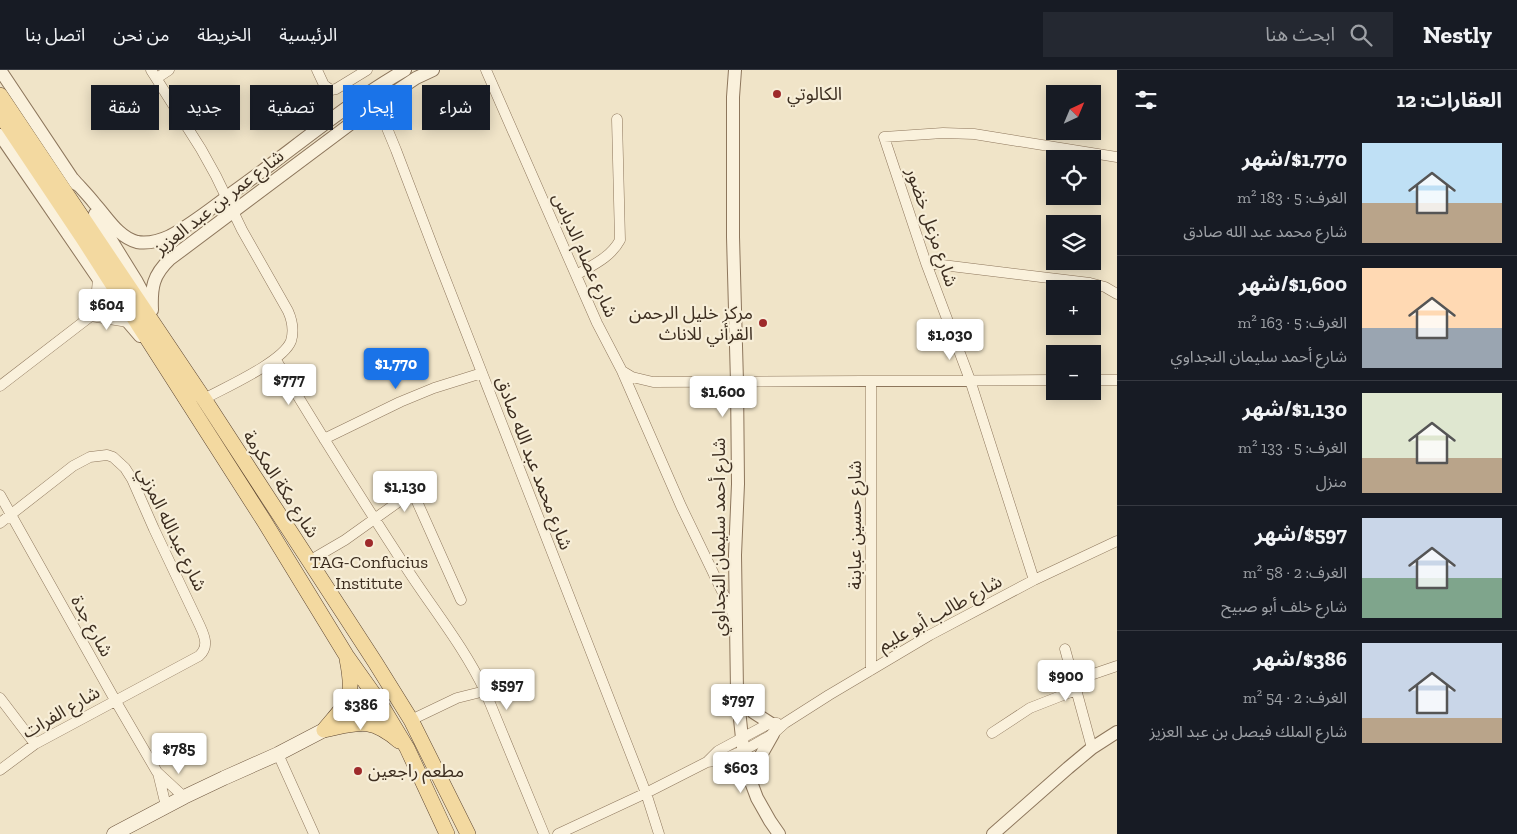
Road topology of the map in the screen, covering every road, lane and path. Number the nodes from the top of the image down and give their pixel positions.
1 (0, 70) edge
2 (169, 70) edge
3 (317, 70) edge
4 (367, 70) edge
5 (405, 70) edge
6 (433, 70) edge
7 (486, 70) edge
8 (729, 70) edge
9 (735, 70) edge
10 (154, 74) edge
11 (406, 85) edge
12 (0, 95) edge
13 (733, 97) junction
14 (0, 114) edge
15 (617, 119) dead end
16 (343, 129) edge
17 (388, 130) edge
18 (0, 135) edge
19 (1117, 157) edge
20 (72, 178) junction
21 (226, 198) junction
22 (233, 212) junction
23 (926, 263) junction
24 (576, 274) junction
25 (98, 279) junction
26 (1117, 294) edge
27 (152, 310) junction
28 (91, 316) junction
29 (128, 322) junction
30 (158, 344) junction
31 (276, 360) junction
32 (622, 371) junction
33 (482, 373) junction
34 (970, 380) junction
35 (1046, 380) edge
36 (1101, 380) edge
37 (1117, 380) edge
38 (871, 381) junction
39 (737, 382) junction
40 (0, 386) edge
41 (204, 400) junction
42 (324, 440) junction
43 (0, 495) edge
44 (11, 515) junction
45 (376, 519) junction
46 (0, 523) edge
47 (1117, 541) edge
48 (310, 562) junction
49 (1034, 580) junction
50 (461, 600) dead end
51 (737, 621) junction
52 (1065, 649) dead end
53 (346, 655) junction
54 (1117, 666) edge
55 (871, 670) junction
56 (1075, 686) junction
57 (391, 687) junction
58 (485, 691) junction
59 (737, 691) junction
60 (0, 698) edge
61 (115, 700) junction
62 (380, 703) junction
63 (411, 720) junction
64 (772, 728) junction
65 (324, 730) junction
66 (1117, 732) edge
67 (992, 734) dead end
68 (35, 744) junction
69 (742, 744) junction
70 (407, 748) junction
71 (1092, 748) junction
72 (278, 754) junction
73 (0, 770) edge
74 (158, 772) junction
75 (750, 778) junction
76 (646, 793) junction
77 (184, 797) junction
78 (166, 806) junction
79 (114, 834) edge
80 (314, 834) edge
81 (447, 834) edge
82 (468, 834) edge
83 (544, 834) edge
84 (558, 834) edge
85 (659, 834) edge
86 (779, 834) edge
87 (993, 834) edge

1 - 20 street, شارع مكة المكرمة
2 - 10 street
3 - 4 street
5 - 21 street, شارع عمر بن عبد العزيز
6 - 11 street, شارع عمر بن عبد العزيز
7 - 24 street, شارع عصام الدباس
8 - 13 street, شارع أحمد سليمان النجداوي
9 - 13 street, شارع أحمد سليمان النجداوي
10 - 21 street
12 - 30 main road, شارع مكة المكرمة
13 - 39 street, شارع أحمد سليمان النجداوي
14 - 30 main road, شارع مكة المكرمة
15 - 24 street
16 - 22 street, شارع عمر بن عبد العزيز
17 - 33 street, شارع محمد عبد الله صادق
18 - 25 street, شارع مكة المكرمة
19 - 23 street, شارع مزعل خضور
20 - 21 street, شارع عمر بن عبد العزيز
20 - 27 street, شارع مكة المكرمة
21 - 22 street
22 - 27 street, شارع عمر بن عبد العزيز
22 - 31 street
23 - 26 street
23 - 34 street, شارع مزعل خضور
24 - 32 street, شارع عصام الدباس
25 - 28 street
25 - 29 street, شارع مكة المكرمة
27 - 30 street, شارع مكة المكرمة
28 - 29 street
28 - 40 street
29 - 30 street, شارع مكة المكرمة
30 - 41 main road, شارع مكة المكرمة
30 - 53 main road, شارع مكة المكرمة
31 - 41 street
31 - 42 street
32 - 39 street
32 - 51 street, شارع عصام الدباس
33 - 42 street
33 - 76 street, شارع محمد عبد الله صادق
34 - 35 street
34 - 38 street
34 - 49 street, شارع مزعل خضور
36 - 37 street
38 - 39 street
38 - 55 street, شارع حسين عبابنة
39 - 51 street, شارع أحمد سليمان النجداوي
41 - 48 main road, شارع مكة المكرمة
42 - 45 street
43 - 44 street, شارع جدة
44 - 46 street, شارع عبدالله المزني
44 - 61 street, شارع جدة
44 - 61 street, شارع عبدالله المزني
45 - 48 street
45 - 50 street
45 - 58 street
47 - 49 street, شارع طالب أبو عليم
48 - 57 main road, شارع مكة المكرمة
49 - 55 street, شارع طالب أبو عليم
51 - 59 street, شارع أحمد سليمان النجداوي
52 - 56 street
53 - 62 main road, شارع مكة المكرمة
53 - 65 main road
54 - 56 street
55 - 64 street, شارع طالب أبو عليم
56 - 67 street
56 - 71 street
57 - 62 main road
57 - 63 main road, شارع مكة المكرمة
58 - 63 street
58 - 83 street
59 - 64 street
59 - 69 street, شارع أحمد سليمان النجداوي
60 - 68 street
61 - 68 street, شارع الفرات
61 - 74 street, شارع جدة
62 - 65 main road
62 - 70 main road, شارع مكة المكرمة
63 - 82 main road, شارع مكة المكرمة
64 - 69 street, شارع طالب أبو عليم
64 - 75 street
65 - 70 main road
65 - 72 main road
66 - 71 street
68 - 73 street, شارع الفرات
69 - 75 street, شارع أحمد سليمان النجداوي
69 - 76 street, شارع طالب أبو عليم
70 - 81 main road, شارع مكة المكرمة
71 - 87 street
72 - 77 main road
72 - 80 street
74 - 77 street, شارع جدة
74 - 78 street, شارع جدة
75 - 86 street, شارع أحمد سليمان النجداوي
76 - 84 street, شارع طالب أبو عليم
76 - 85 street, شارع محمد عبد الله صادق
77 - 78 main road
78 - 79 main road

